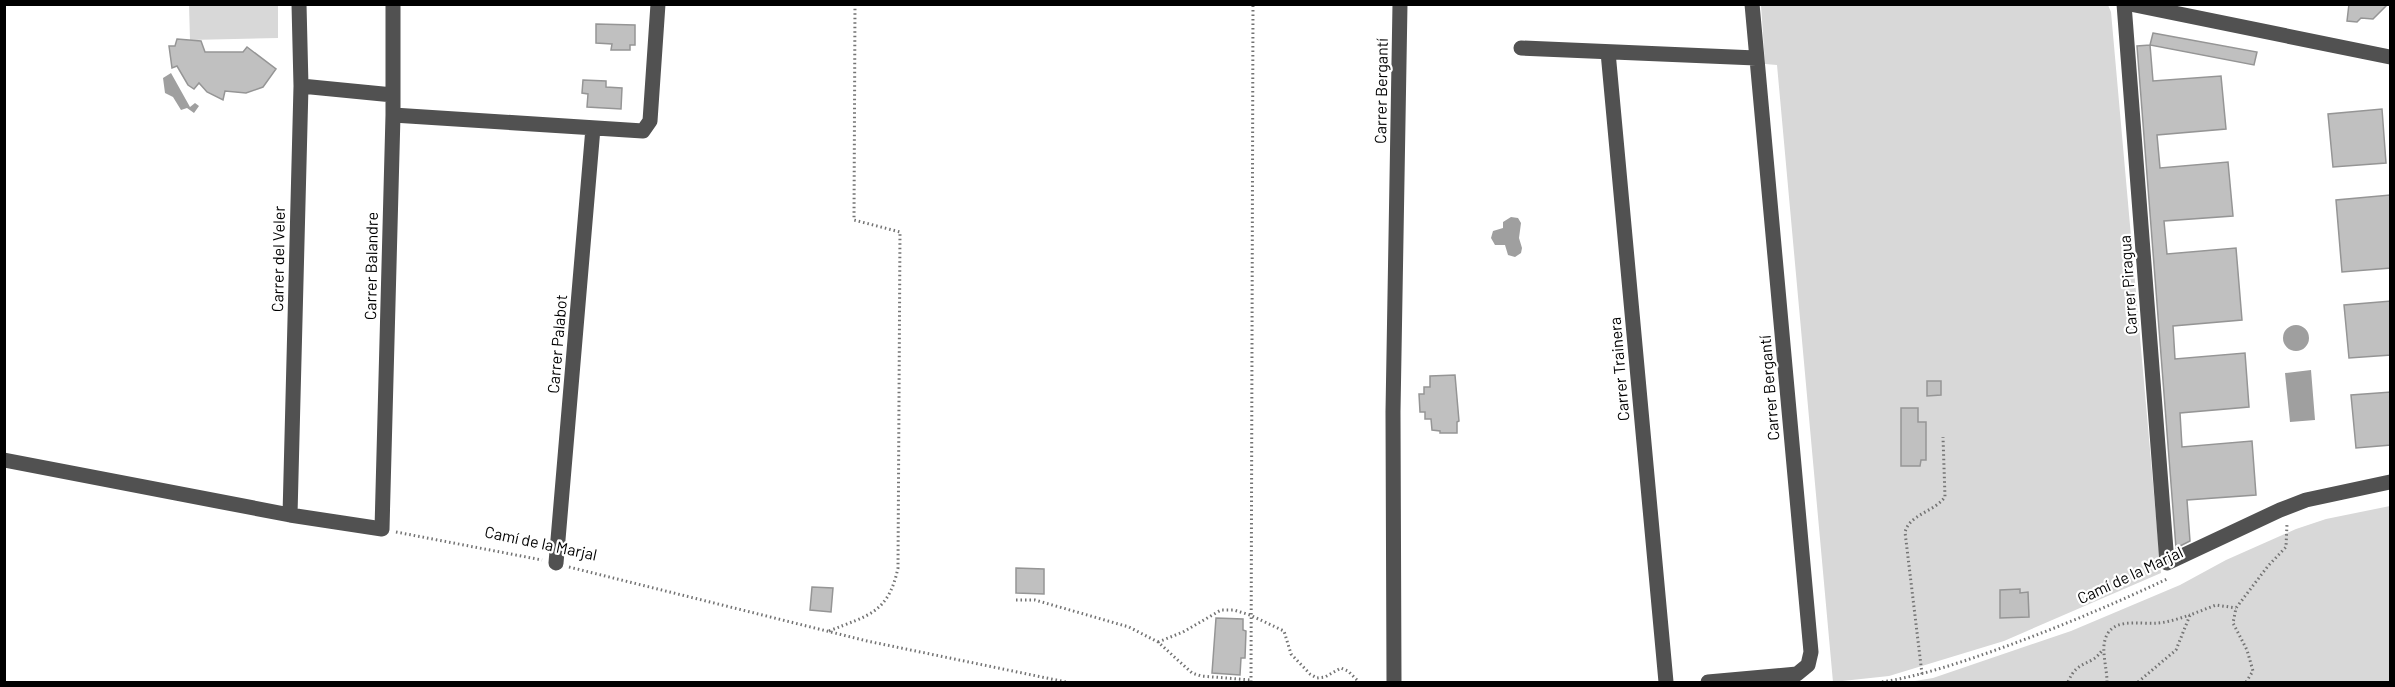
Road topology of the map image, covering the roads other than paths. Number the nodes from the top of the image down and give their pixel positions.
1 (299, 4) edge
2 (393, 4) edge
3 (658, 4) edge
4 (1400, 4) edge
5 (1752, 4) edge
6 (2124, 4) edge
7 (2130, 4) edge
8 (1521, 48) dead end
9 (1608, 52) junction
10 (2391, 57) edge
11 (1756, 58) junction
12 (301, 86) junction
13 (393, 95) junction
14 (393, 115) junction
15 (593, 128) junction
16 (4, 460) edge
17 (2391, 482) edge
18 (290, 515) junction
19 (556, 563) road end
20 (2171, 569) joint
21 (1394, 682) edge
22 (1666, 682) edge
23 (1708, 682) edge

1 - 12 street, Carrer del Veler
2 - 13 street, Carrer Balandre
3 - 15 street
4 - 21 street, Carrer Bergantí
5 - 11 street, Carrer Bergantí
6 - 20 street, Carrer Piragua
7 - 10 street
8 - 9 street
9 - 11 street
9 - 22 street, Carrer Trainera
11 - 23 street, Carrer Bergantí
12 - 13 street
12 - 18 street, Carrer del Veler
13 - 14 street, Carrer Balandre
14 - 15 street
14 - 18 street, Carrer Balandre
15 - 19 street, Carrer Palabot
16 - 18 street
17 - 20 street, Camí de la Marjal

